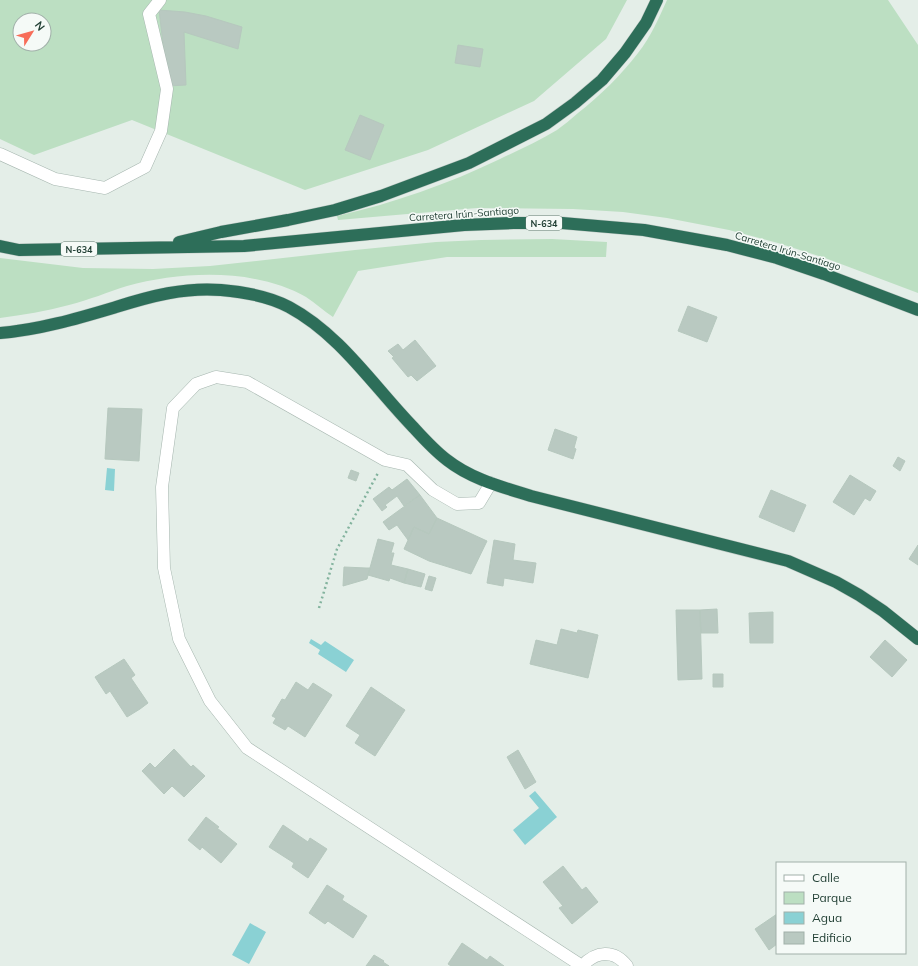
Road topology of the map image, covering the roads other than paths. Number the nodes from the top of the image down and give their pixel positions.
1 (160, 0) edge
2 (657, 0) edge
3 (0, 154) edge
4 (0, 246) edge
5 (159, 247) junction
6 (918, 310) edge
7 (0, 333) edge
8 (491, 484) junction
9 (918, 640) edge
10 (582, 966) edge
11 (627, 966) edge

1 - 3 street
2 - 5 highway
4 - 5 highway, Carretera Irún-Santiago / N-634
5 - 6 highway, Carretera Irún-Santiago / N-634
7 - 8 highway
8 - 9 highway
8 - 10 street
10 - 11 street

